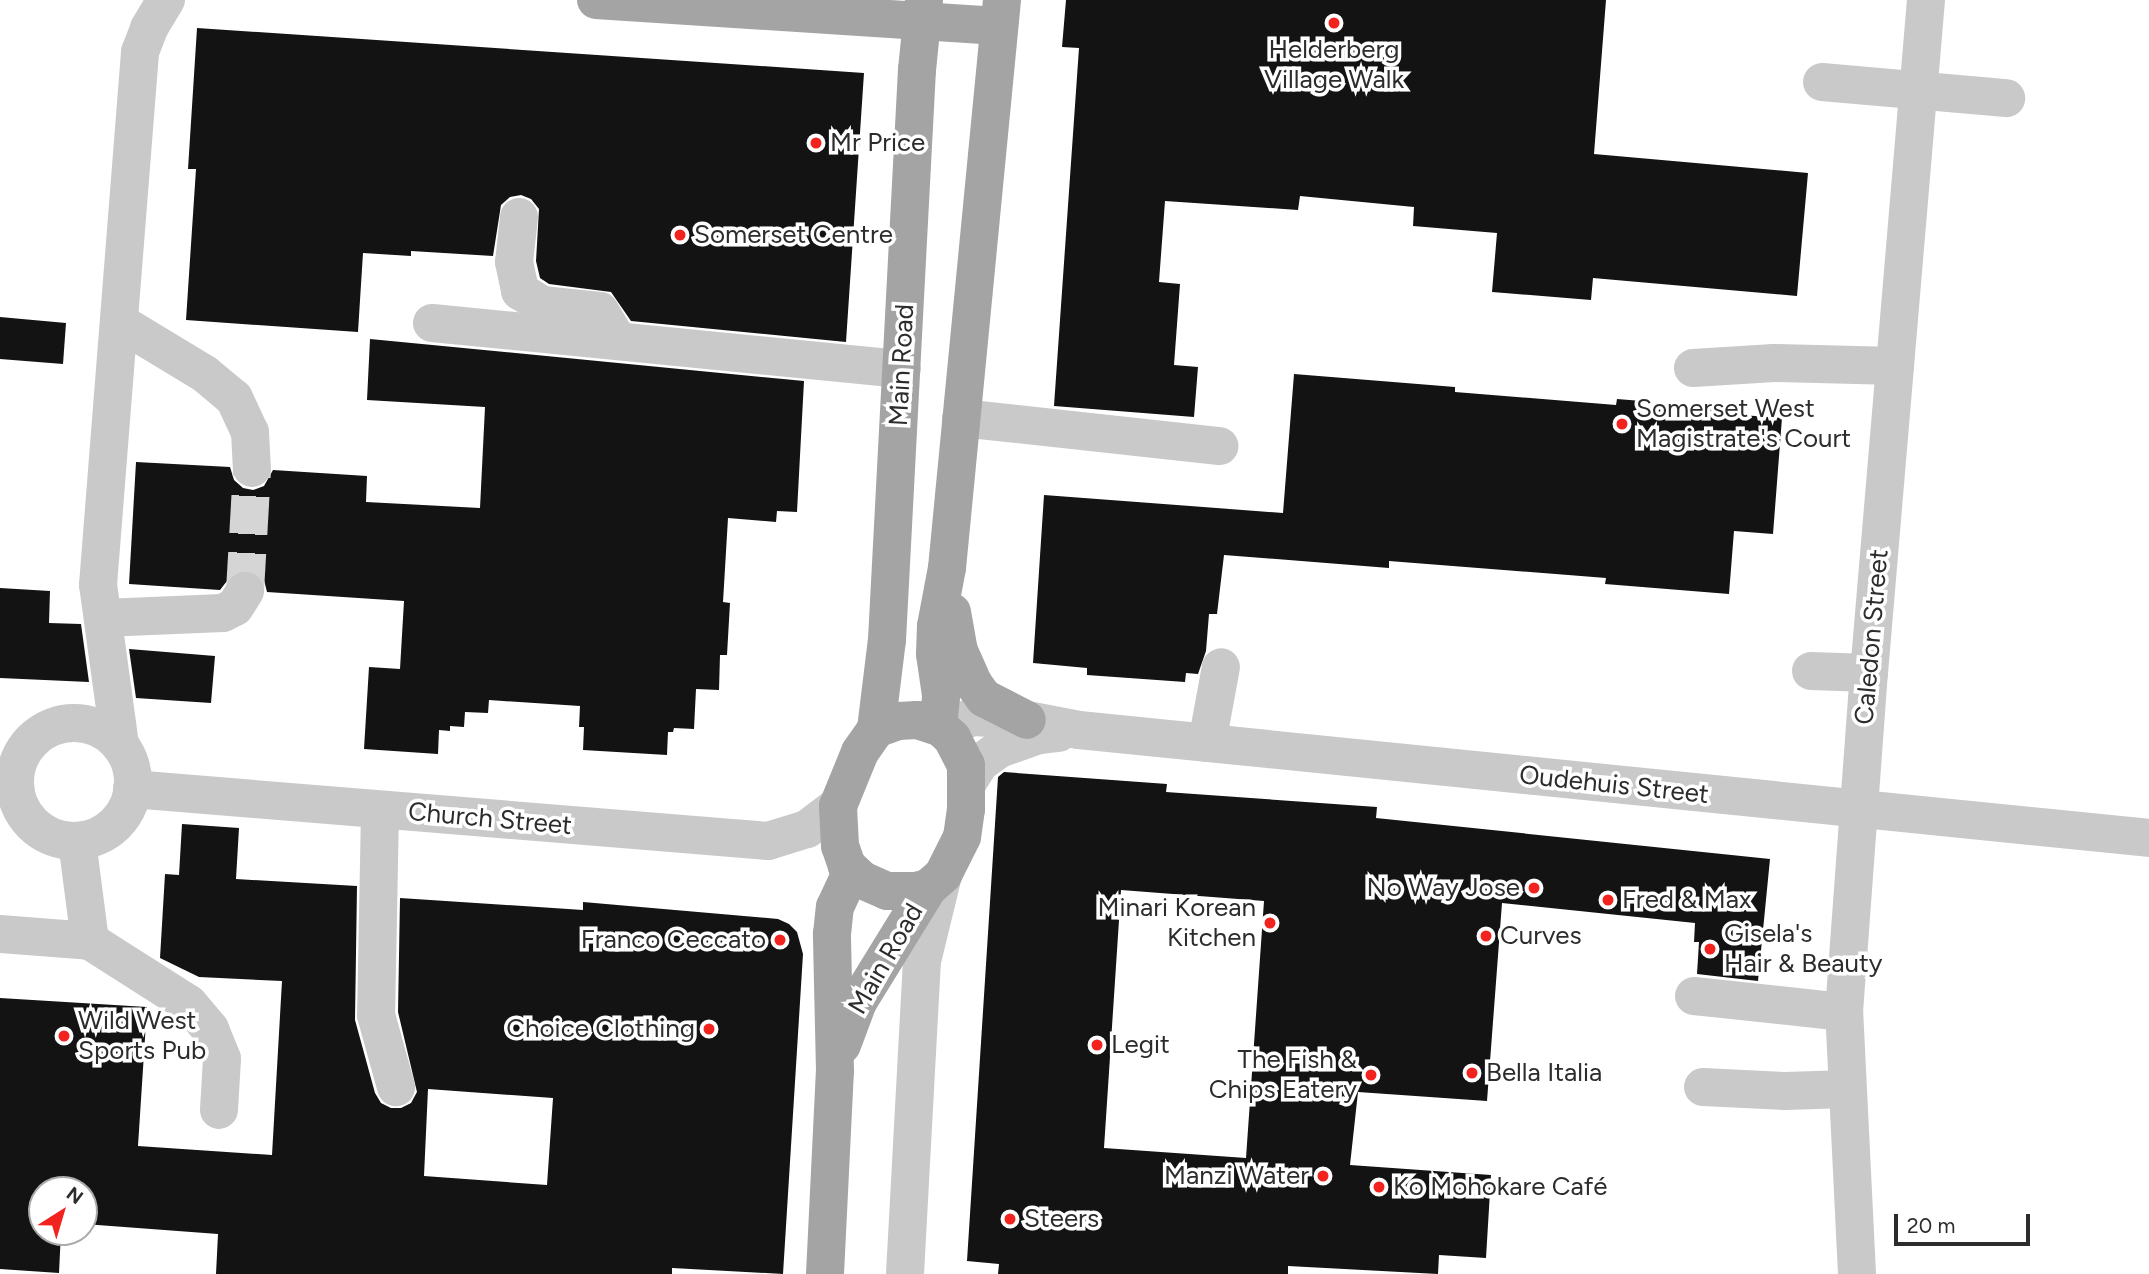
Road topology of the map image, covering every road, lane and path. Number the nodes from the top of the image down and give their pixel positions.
1 (166, 0) edge
2 (596, 0) edge
3 (1926, 0) edge
4 (923, 11) edge
5 (1000, 13) edge
6 (1822, 82) dead end
7 (1919, 90) junction
8 (2006, 98) dead end
9 (519, 217) dead end
10 (119, 322) junction
11 (432, 323) dead end
12 (618, 341) junction
13 (1895, 366) junction
14 (1693, 368) dead end
15 (902, 369) junction
16 (961, 418) junction
17 (1219, 446) dead end
18 (252, 468) tunnel mouth
19 (947, 568) junction
20 (245, 591) tunnel mouth
21 (103, 618) junction
22 (1222, 667) dead end
23 (1811, 671) dead end
24 (1869, 673) junction
25 (1027, 720) junction
26 (940, 727) junction
27 (876, 729) junction
28 (1079, 730) junction
29 (1207, 743) junction
30 (120, 745) junction
31 (10, 758) edge
32 (968, 782) junction
33 (132, 789) junction
34 (838, 806) junction
35 (1859, 810) junction
36 (380, 811) junction
37 (17, 819) edge
38 (2149, 838) edge
39 (77, 841) junction
40 (851, 872) junction
41 (935, 881) junction
42 (0, 934) edge
43 (90, 941) junction
44 (1694, 996) dead end
45 (1844, 1012) junction
46 (835, 1071) junction
47 (396, 1087) dead end
48 (1703, 1087) dead end
49 (1847, 1089) junction
50 (219, 1110) dead end
51 (825, 1274) edge
52 (905, 1274) edge
53 (1857, 1274) edge

1 - 10 street
2 - 4 main road
3 - 7 street, Caledon Street
4 - 5 main road
4 - 15 main road, Main Road
5 - 16 main road
6 - 7 street
7 - 8 street
7 - 13 street, Caledon Street
9 - 12 street
10 - 18 street
10 - 21 street
11 - 12 street
12 - 15 street
13 - 14 street
13 - 24 street, Caledon Street
15 - 27 main road, Main Road
16 - 17 street
16 - 19 main road
19 - 25 main road
19 - 26 main road
20 - 21 street
21 - 30 street
22 - 29 street
23 - 24 street
24 - 35 street, Caledon Street
25 - 26 street, Oudehuis Street
25 - 28 street, Oudehuis Street
26 - 27 main road
26 - 32 main road
27 - 34 main road
28 - 29 street, Oudehuis Street
28 - 32 street, Oudehuis Street
29 - 35 street, Oudehuis Street
30 - 31 street
30 - 33 street
31 - 37 street
32 - 41 main road
33 - 36 street, Church Street
33 - 39 street
34 - 36 street, Church Street
34 - 40 main road
35 - 38 street, Oudehuis Street
35 - 45 street, Caledon Street
36 - 47 street
37 - 39 street
39 - 43 street
40 - 41 main road
40 - 46 main road, Main Road
41 - 46 main road, Main Road
41 - 52 street
42 - 43 street
43 - 50 street
44 - 45 street
45 - 49 street, Caledon Street
46 - 51 main road, Main Road
48 - 49 street
49 - 53 street, Caledon Street

